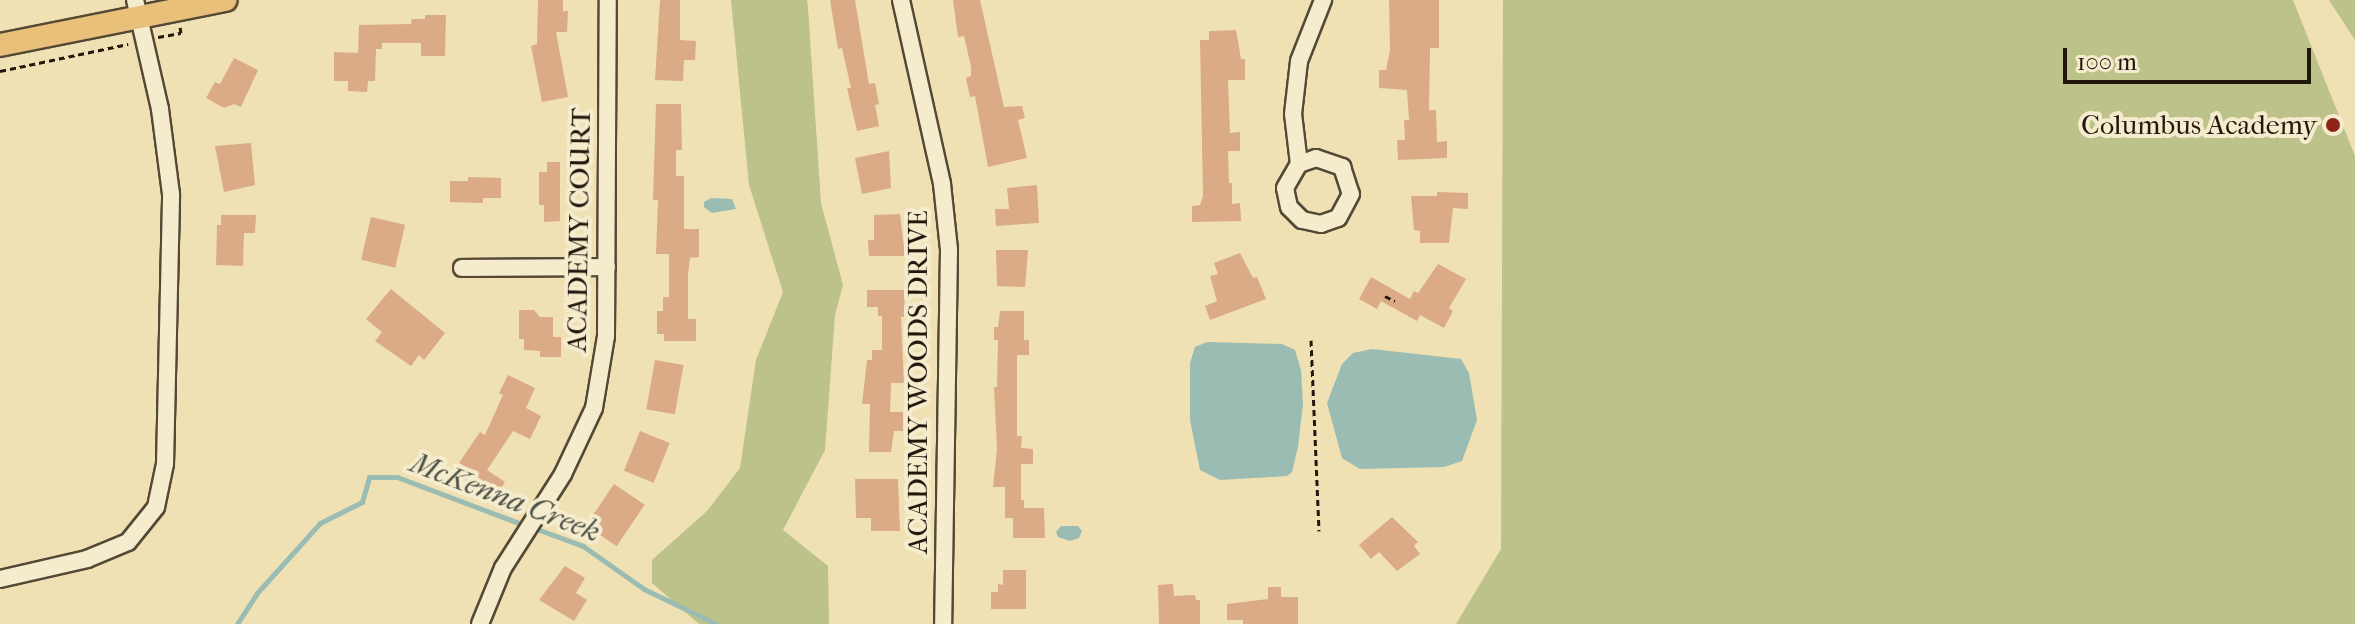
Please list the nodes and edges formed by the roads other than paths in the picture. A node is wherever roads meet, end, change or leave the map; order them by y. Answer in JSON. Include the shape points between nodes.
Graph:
{"nodes":[{"id":1,"x":226,"y":0,"type":"edge"},
{"id":2,"x":608,"y":0,"type":"edge"},
{"id":3,"x":901,"y":0,"type":"edge"},
{"id":4,"x":1323,"y":0,"type":"edge"},
{"id":5,"x":137,"y":9,"type":"edge"},
{"id":6,"x":0,"y":45,"type":"edge"},
{"id":7,"x":1299,"y":164,"type":"junction"},
{"id":8,"x":607,"y":267,"type":"junction"},
{"id":9,"x":462,"y":268,"type":"dead end"},
{"id":10,"x":0,"y":579,"type":"edge"},
{"id":11,"x":480,"y":624,"type":"edge"},
{"id":12,"x":943,"y":624,"type":"edge"}],
"edges":[{"from":1,"to":5,"type":"main road"},
{"from":2,"to":8,"type":"street","name":"ACADEMY COURT"},
{"from":3,"to":12,"type":"street","name":"ACADEMY WOODS DRIVE","via":[[942,184],[949,250]]},
{"from":4,"to":7,"type":"street","via":[[1299,61],[1293,114]]},
{"from":5,"to":6,"type":"main road"},
{"from":5,"to":10,"type":"street","via":[[160,109],[171,194],[165,464],[156,507],[128,542],[87,559]]},
{"from":7,"to":7,"type":"street","via":[[1316,158],[1342,167],[1351,194],[1338,218],[1311,223],[1289,207],[1285,188]]},
{"from":8,"to":9,"type":"street"},
{"from":8,"to":11,"type":"street","name":"ACADEMY COURT","via":[[606,336],[594,408],[563,474],[503,568]]}]}
